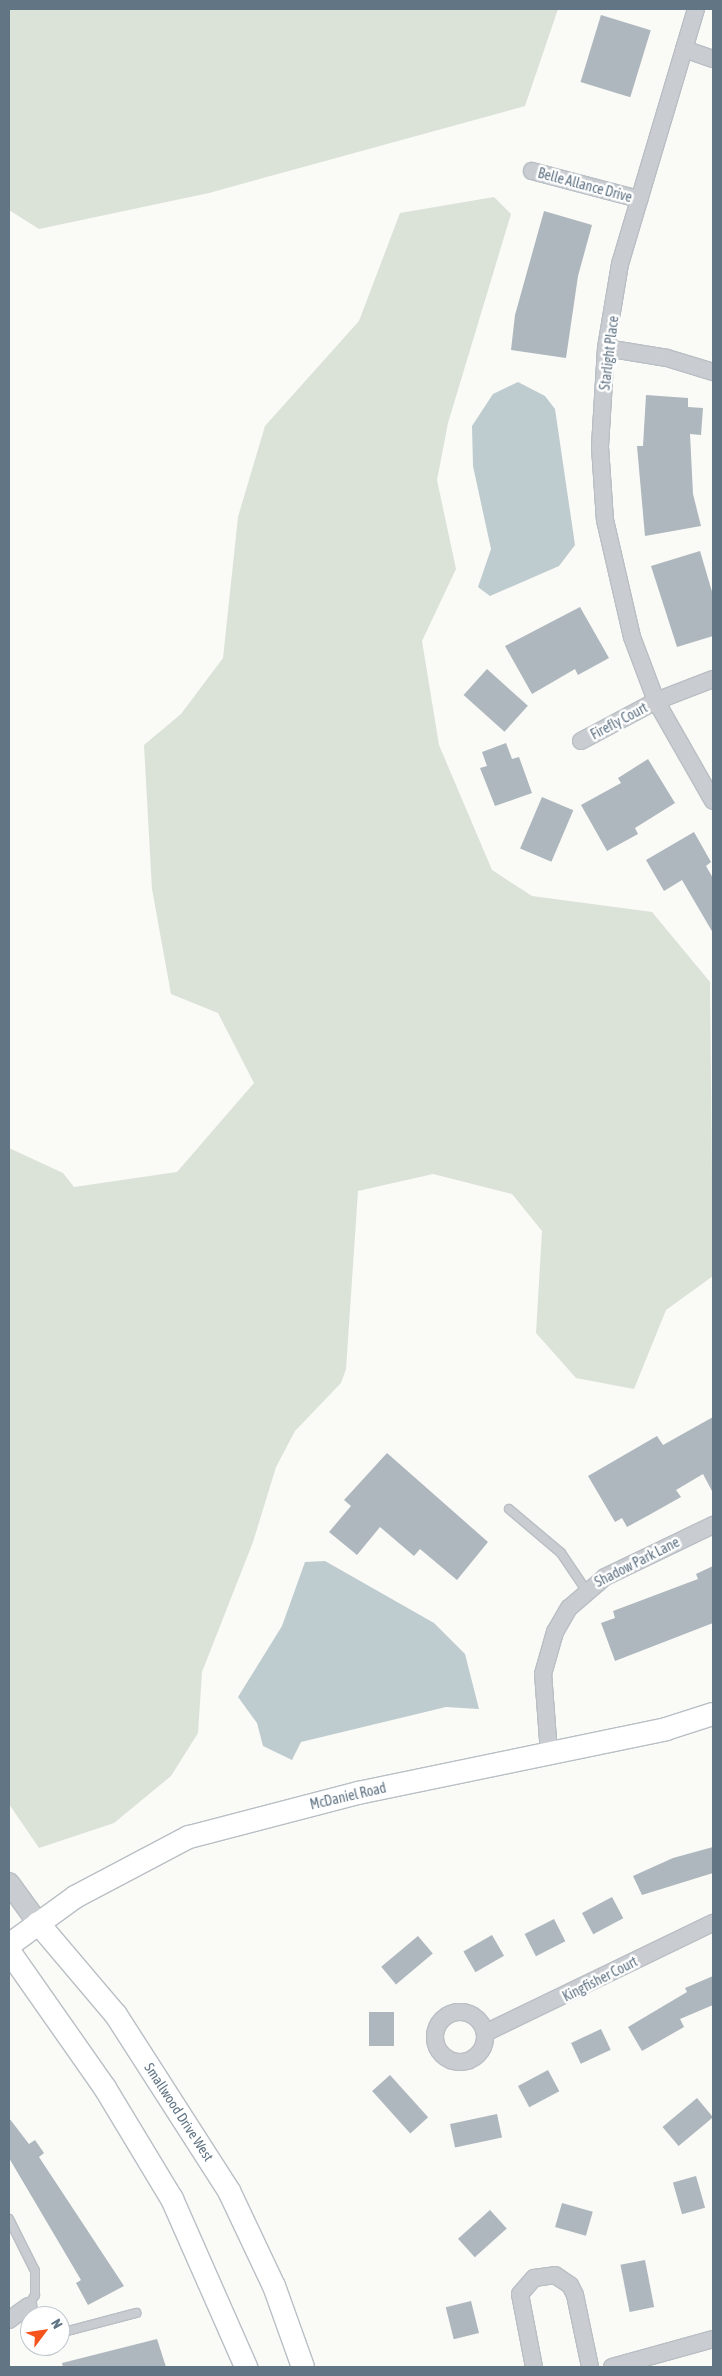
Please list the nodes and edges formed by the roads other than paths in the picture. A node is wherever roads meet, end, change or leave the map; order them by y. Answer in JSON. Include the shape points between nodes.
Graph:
{"nodes":[{"id":1,"x":696,"y":9,"type":"edge"},
{"id":2,"x":684,"y":49,"type":"junction"},
{"id":3,"x":713,"y":59,"type":"edge"},
{"id":4,"x":532,"y":171,"type":"dead end"},
{"id":5,"x":639,"y":199,"type":"junction"},
{"id":6,"x":606,"y":348,"type":"junction"},
{"id":7,"x":713,"y":372,"type":"edge"},
{"id":8,"x":713,"y":679,"type":"edge"},
{"id":9,"x":656,"y":701,"type":"junction"},
{"id":10,"x":581,"y":741,"type":"dead end"},
{"id":11,"x":713,"y":801,"type":"edge"},
{"id":12,"x":509,"y":1509,"type":"dead end"},
{"id":13,"x":713,"y":1525,"type":"edge"},
{"id":14,"x":586,"y":1590,"type":"junction"},
{"id":15,"x":713,"y":1714,"type":"edge"},
{"id":16,"x":550,"y":1754,"type":"junction"},
{"id":17,"x":9,"y":1883,"type":"edge"},
{"id":18,"x":38,"y":1923,"type":"junction"},
{"id":19,"x":713,"y":1923,"type":"edge"},
{"id":20,"x":9,"y":1945,"type":"edge"},
{"id":21,"x":9,"y":1951,"type":"edge"},
{"id":22,"x":485,"y":2033,"type":"dead end"},
{"id":23,"x":9,"y":2220,"type":"edge"},
{"id":24,"x":32,"y":2306,"type":"edge"},
{"id":25,"x":136,"y":2313,"type":"dead end"},
{"id":26,"x":70,"y":2330,"type":"edge"},
{"id":27,"x":713,"y":2339,"type":"edge"},
{"id":28,"x":246,"y":2367,"type":"edge"},
{"id":29,"x":303,"y":2367,"type":"edge"},
{"id":30,"x":534,"y":2367,"type":"edge"},
{"id":31,"x":590,"y":2367,"type":"edge"},
{"id":32,"x":612,"y":2367,"type":"edge"}],
"edges":[{"from":1,"to":2,"type":"street","name":"Starlight Place"},
{"from":2,"to":3,"type":"street"},
{"from":2,"to":5,"type":"street","name":"Starlight Place"},
{"from":4,"to":5,"type":"street","name":"Belle Allance Drive"},
{"from":5,"to":6,"type":"street","name":"Starlight Place","via":[[620,264]]},
{"from":6,"to":7,"type":"street","via":[[667,358]]},
{"from":6,"to":9,"type":"street","name":"Starlight Place","via":[[600,446],[605,520],[632,637]]},
{"from":8,"to":9,"type":"street","name":"Firefly Court"},
{"from":9,"to":10,"type":"street","name":"Firefly Court"},
{"from":9,"to":11,"type":"street","name":"Starlight Place"},
{"from":12,"to":14,"type":"lane","via":[[561,1553]]},
{"from":13,"to":14,"type":"street","name":"Shadow Park Lane"},
{"from":14,"to":16,"type":"street","name":"Shadow Park Lane","via":[[555,1632],[546,1660],[543,1688]]},
{"from":15,"to":16,"type":"main road","name":"McDaniel Road"},
{"from":16,"to":18,"type":"main road","name":"McDaniel Road","via":[[358,1793],[189,1837],[75,1897]]},
{"from":17,"to":18,"type":"street","name":"Smallwood Drive West"},
{"from":18,"to":20,"type":"main road","name":"McDaniel Road"},
{"from":18,"to":29,"type":"main road","name":"Smallwood Drive West","via":[[116,2015],[229,2191],[274,2286]]},
{"from":19,"to":22,"type":"street","name":"Kingfisher Court"},
{"from":21,"to":28,"type":"main road","via":[[105,2088],[172,2199]]},
{"from":23,"to":24,"type":"lane","via":[[34,2271],[35,2295]]},
{"from":25,"to":26,"type":"lane"},
{"from":27,"to":32,"type":"street"},
{"from":30,"to":31,"type":"street","via":[[520,2294],[534,2278],[555,2275],[570,2285],[575,2295]]}]}
